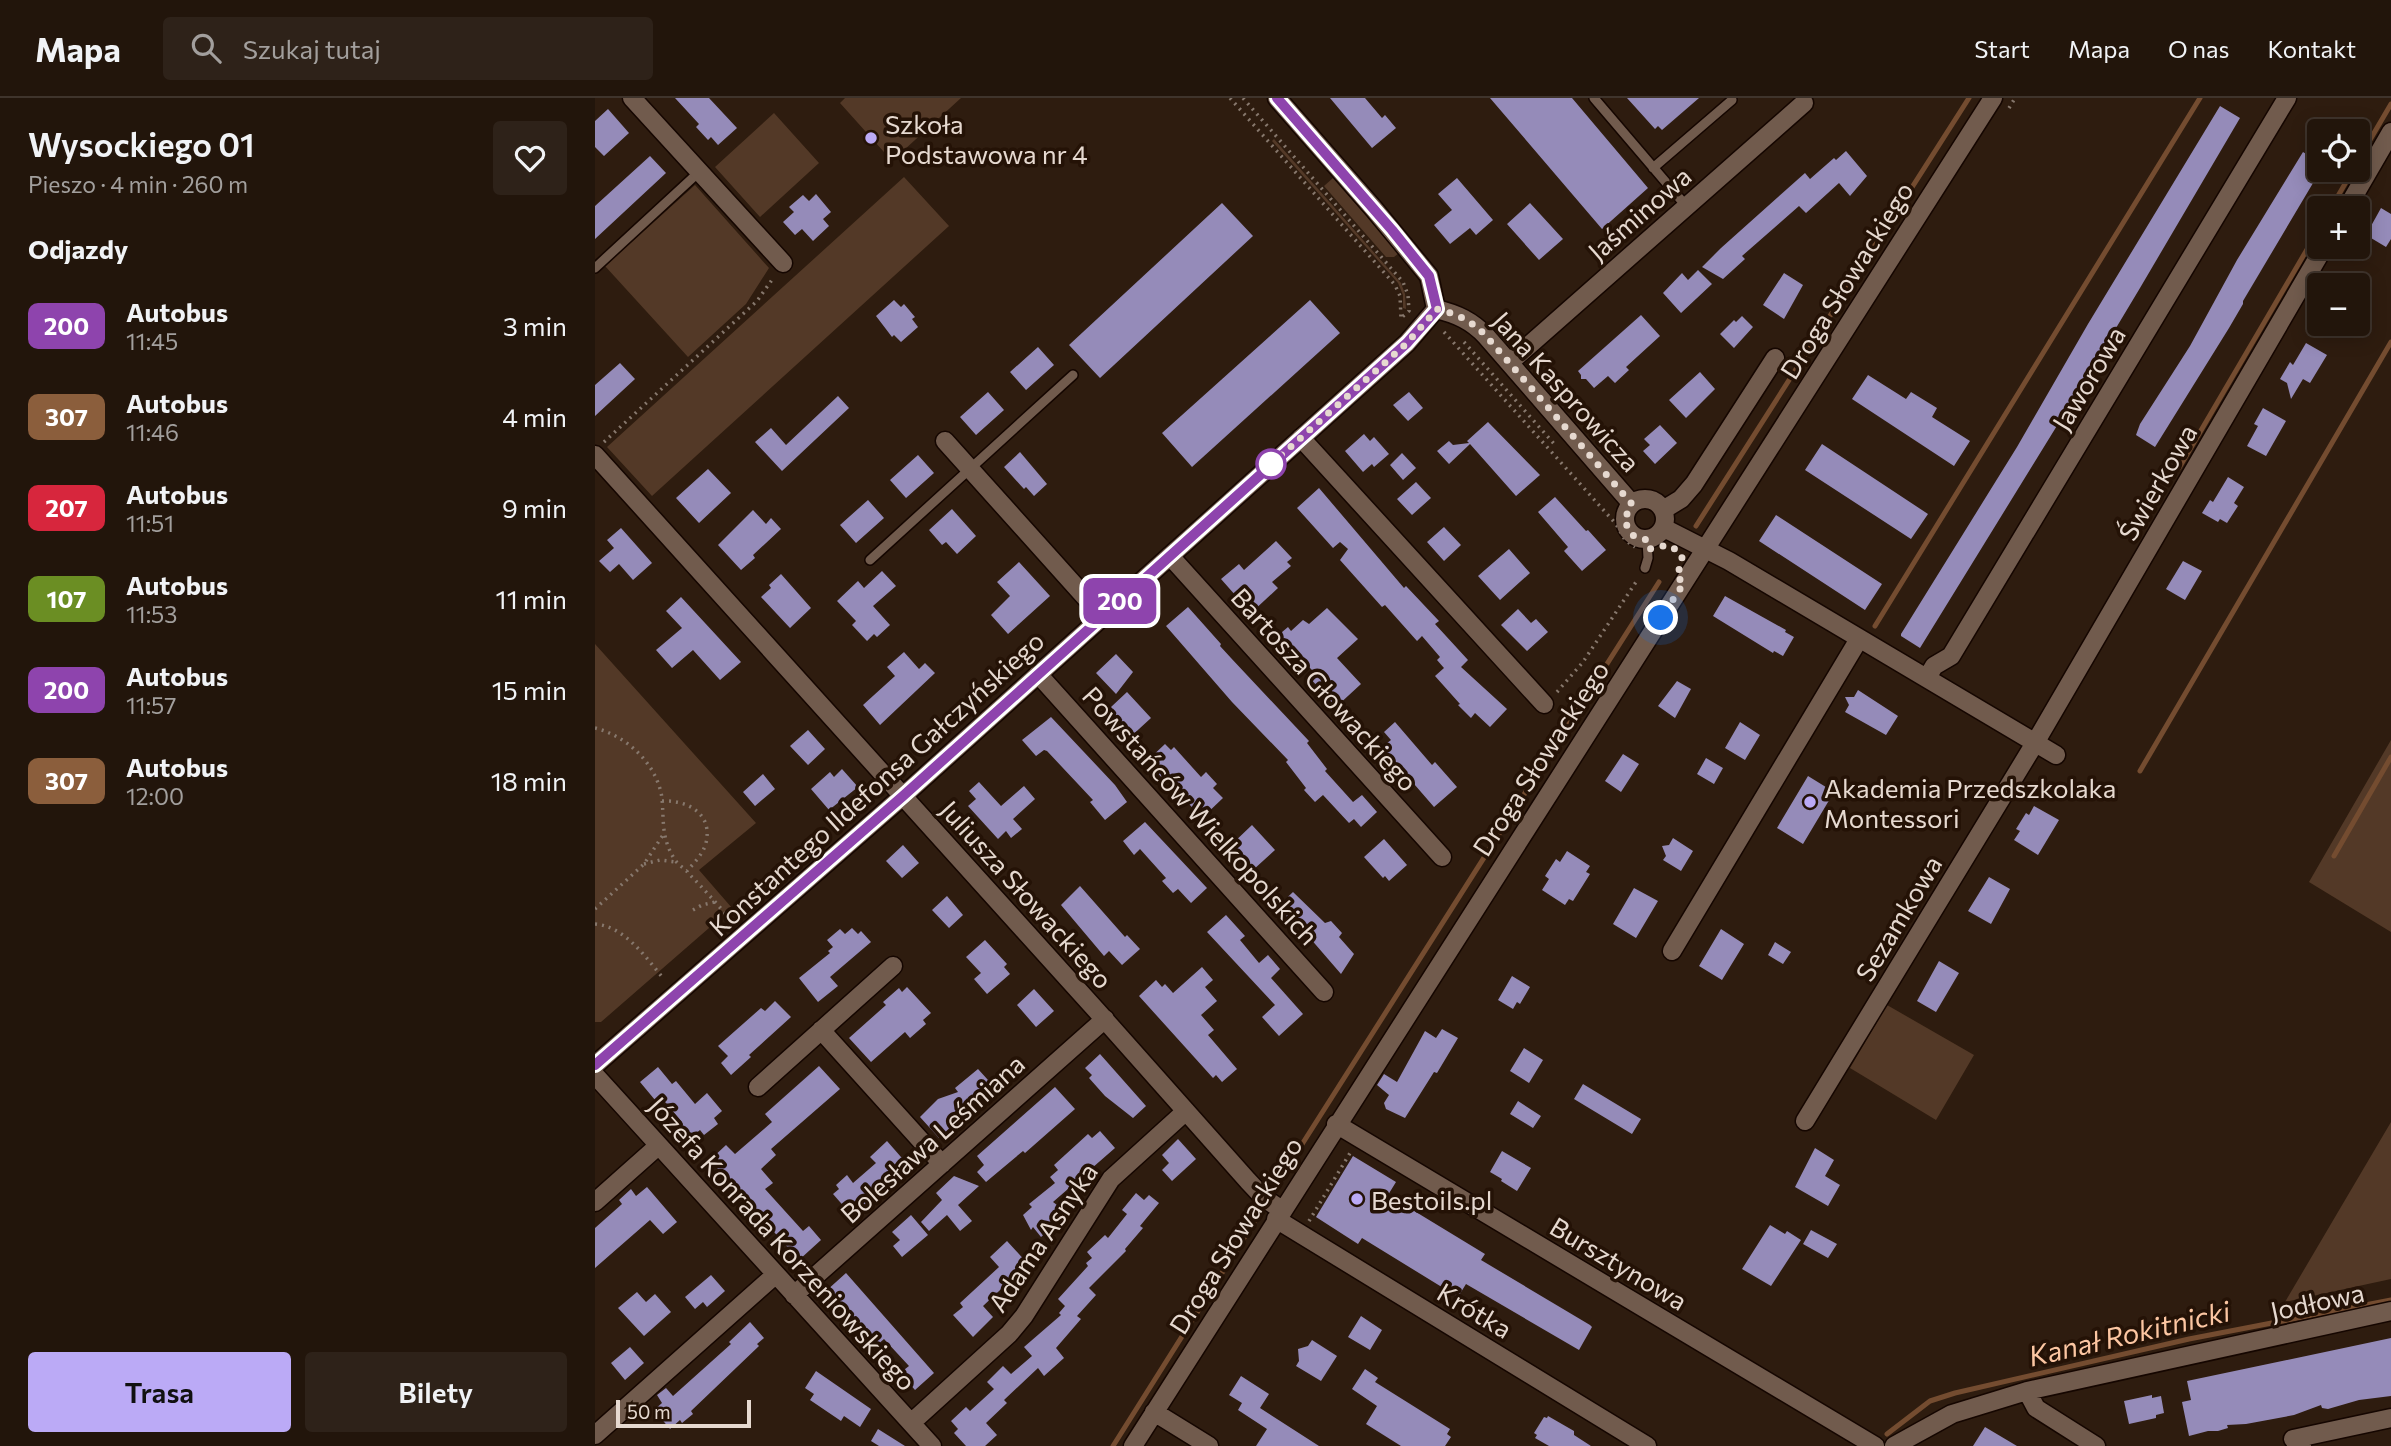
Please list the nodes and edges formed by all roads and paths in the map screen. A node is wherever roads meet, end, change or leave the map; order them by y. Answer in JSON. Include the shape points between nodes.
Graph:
{"nodes":[{"id":1,"x":632,"y":98,"type":"edge"},
{"id":2,"x":1230,"y":98,"type":"edge"},
{"id":3,"x":1243,"y":98,"type":"edge"},
{"id":4,"x":1277,"y":98,"type":"edge"},
{"id":5,"x":1594,"y":98,"type":"edge"},
{"id":6,"x":1993,"y":98,"type":"edge"},
{"id":7,"x":2287,"y":98,"type":"edge"},
{"id":8,"x":1732,"y":100,"type":"dead end"},
{"id":9,"x":1805,"y":101,"type":"edge"},
{"id":10,"x":2391,"y":132,"type":"edge"},
{"id":11,"x":1653,"y":168,"type":"junction"},
{"id":12,"x":699,"y":172,"type":"junction"},
{"id":13,"x":2354,"y":196,"type":"edge"},
{"id":14,"x":1687,"y":207,"type":"junction"},
{"id":15,"x":2317,"y":259,"type":"edge"},
{"id":16,"x":783,"y":263,"type":"joint"},
{"id":17,"x":595,"y":268,"type":"edge"},
{"id":18,"x":1437,"y":309,"type":"junction"},
{"id":19,"x":1437,"y":338,"type":"dead end"},
{"id":20,"x":1775,"y":358,"type":"dead end"},
{"id":21,"x":1510,"y":362,"type":"junction"},
{"id":22,"x":1073,"y":375,"type":"dead end"},
{"id":23,"x":1301,"y":438,"type":"junction"},
{"id":24,"x":945,"y":441,"type":"dead end"},
{"id":25,"x":598,"y":450,"type":"edge"},
{"id":26,"x":970,"y":469,"type":"junction"},
{"id":27,"x":1632,"y":504,"type":"junction"},
{"id":28,"x":1663,"y":519,"type":"junction"},
{"id":29,"x":1648,"y":544,"type":"junction"},
{"id":30,"x":1705,"y":550,"type":"junction"},
{"id":31,"x":1170,"y":556,"type":"junction"},
{"id":32,"x":870,"y":560,"type":"dead end"},
{"id":33,"x":1645,"y":568,"type":"joint"},
{"id":34,"x":1103,"y":617,"type":"junction"},
{"id":35,"x":1859,"y":639,"type":"junction"},
{"id":36,"x":1038,"y":674,"type":"junction"},
{"id":37,"x":1927,"y":678,"type":"junction"},
{"id":38,"x":1544,"y":704,"type":"joint"},
{"id":39,"x":595,"y":728,"type":"edge"},
{"id":40,"x":2035,"y":743,"type":"junction"},
{"id":41,"x":2056,"y":755,"type":"dead end"},
{"id":42,"x":903,"y":796,"type":"junction"},
{"id":43,"x":662,"y":801,"type":"junction"},
{"id":44,"x":663,"y":835,"type":"junction"},
{"id":45,"x":1441,"y":857,"type":"dead end"},
{"id":46,"x":676,"y":862,"type":"junction"},
{"id":47,"x":644,"y":864,"type":"junction"},
{"id":48,"x":687,"y":871,"type":"junction"},
{"id":49,"x":715,"y":902,"type":"junction"},
{"id":50,"x":595,"y":909,"type":"edge"},
{"id":51,"x":693,"y":910,"type":"dead end"},
{"id":52,"x":730,"y":919,"type":"dead end"},
{"id":53,"x":595,"y":924,"type":"edge"},
{"id":54,"x":1672,"y":951,"type":"dead end"},
{"id":55,"x":893,"y":966,"type":"dead end"},
{"id":56,"x":664,"y":979,"type":"dead end"},
{"id":57,"x":1324,"y":992,"type":"dead end"},
{"id":58,"x":1105,"y":1019,"type":"junction"},
{"id":59,"x":821,"y":1030,"type":"junction"},
{"id":60,"x":595,"y":1065,"type":"edge"},
{"id":61,"x":595,"y":1075,"type":"edge"},
{"id":62,"x":758,"y":1087,"type":"dead end"},
{"id":63,"x":1186,"y":1111,"type":"junction"},
{"id":64,"x":1805,"y":1121,"type":"dead end"},
{"id":65,"x":1336,"y":1124,"type":"junction"},
{"id":66,"x":1358,"y":1139,"type":"junction"},
{"id":67,"x":658,"y":1146,"type":"junction"},
{"id":68,"x":942,"y":1164,"type":"junction"},
{"id":69,"x":595,"y":1202,"type":"edge"},
{"id":70,"x":1279,"y":1215,"type":"junction"},
{"id":71,"x":1300,"y":1236,"type":"junction"},
{"id":72,"x":775,"y":1275,"type":"junction"},
{"id":73,"x":794,"y":1295,"type":"junction"},
{"id":74,"x":2391,"y":1311,"type":"edge"},
{"id":75,"x":2027,"y":1391,"type":"junction"},
{"id":76,"x":1154,"y":1412,"type":"junction"},
{"id":77,"x":2391,"y":1418,"type":"edge"},
{"id":78,"x":911,"y":1423,"type":"junction"},
{"id":79,"x":595,"y":1435,"type":"edge"},
{"id":80,"x":932,"y":1446,"type":"edge"},
{"id":81,"x":1133,"y":1446,"type":"edge"},
{"id":82,"x":1209,"y":1446,"type":"edge"},
{"id":83,"x":1647,"y":1446,"type":"edge"},
{"id":84,"x":1875,"y":1446,"type":"edge"},
{"id":85,"x":1894,"y":1446,"type":"edge"},
{"id":86,"x":2096,"y":1446,"type":"edge"},
{"id":87,"x":2302,"y":1446,"type":"edge"}],
"edges":[{"from":1,"to":12,"type":"street"},
{"from":2,"to":3,"type":"path","via":[[1395,285],[1401,296],[1401,318],[1409,311],[1403,282]]},
{"from":4,"to":18,"type":"street","via":[[1429,276]]},
{"from":5,"to":11,"type":"lane"},
{"from":6,"to":30,"type":"street","name":"Droga Słowackiego"},
{"from":7,"to":37,"type":"street","name":"Jaworowa","via":[[1951,656],[1934,666]]},
{"from":8,"to":11,"type":"lane"},
{"from":9,"to":14,"type":"street","name":"Jaśminowa"},
{"from":10,"to":13,"type":"street"},
{"from":11,"to":14,"type":"lane"},
{"from":12,"to":16,"type":"street"},
{"from":12,"to":17,"type":"lane"},
{"from":14,"to":21,"type":"street","name":"Jaśminowa"},
{"from":15,"to":40,"type":"street","name":"Świerkowa"},
{"from":16,"to":25,"type":"path","via":[[757,301]]},
{"from":18,"to":21,"type":"street","name":"Jana Kasprowicza","via":[[1475,324]]},
{"from":18,"to":23,"type":"street","name":"Konstantego Ildefonsa Gałczyńskiego","via":[[1407,343]]},
{"from":19,"to":29,"type":"path","via":[[1444,332],[1616,524],[1625,540],[1636,548]]},
{"from":20,"to":28,"type":"street","via":[[1694,484]]},
{"from":21,"to":27,"type":"street","name":"Jana Kasprowicza"},
{"from":22,"to":26,"type":"lane"},
{"from":23,"to":31,"type":"street","name":"Konstantego Ildefonsa Gałczyńskiego"},
{"from":23,"to":38,"type":"street"},
{"from":24,"to":26,"type":"street"},
{"from":25,"to":42,"type":"street","name":"Juliusza Słowackiego"},
{"from":26,"to":32,"type":"lane"},
{"from":26,"to":34,"type":"street"},
{"from":27,"to":28,"type":"street","via":[[1648,499],[1659,505]]},
{"from":27,"to":29,"type":"street","via":[[1625,513],[1625,525]]},
{"from":28,"to":29,"type":"street"},
{"from":28,"to":30,"type":"street"},
{"from":29,"to":33,"type":"lane"},
{"from":30,"to":35,"type":"street"},
{"from":30,"to":65,"type":"street","name":"Droga Słowackiego"},
{"from":31,"to":34,"type":"street","name":"Konstantego Ildefonsa Gałczyńskiego"},
{"from":31,"to":45,"type":"street","name":"Bartosza Głowackiego"},
{"from":33,"to":38,"type":"path","via":[[1583,662]]},
{"from":34,"to":36,"type":"street","name":"Konstantego Ildefonsa Gałczyńskiego"},
{"from":35,"to":37,"type":"street"},
{"from":35,"to":54,"type":"street"},
{"from":36,"to":42,"type":"street","name":"Konstantego Ildefonsa Gałczyńskiego"},
{"from":36,"to":57,"type":"street","name":"Powstańców Wielkopolskich"},
{"from":37,"to":40,"type":"street"},
{"from":39,"to":43,"type":"path","via":[[614,735],[645,760],[656,776]]},
{"from":40,"to":41,"type":"street"},
{"from":40,"to":64,"type":"street","name":"Sezamkowa"},
{"from":42,"to":58,"type":"street","name":"Juliusza Słowackiego"},
{"from":42,"to":60,"type":"street","name":"Konstantego Ildefonsa Gałczyńskiego"},
{"from":43,"to":44,"type":"path"},
{"from":43,"to":48,"type":"path","via":[[685,803],[703,818],[706,844]]},
{"from":44,"to":46,"type":"path"},
{"from":44,"to":47,"type":"path"},
{"from":46,"to":47,"type":"path"},
{"from":46,"to":48,"type":"path"},
{"from":47,"to":50,"type":"path"},
{"from":48,"to":49,"type":"path"},
{"from":49,"to":51,"type":"path"},
{"from":49,"to":52,"type":"path"},
{"from":53,"to":56,"type":"path","via":[[625,936]]},
{"from":55,"to":59,"type":"street"},
{"from":58,"to":63,"type":"street","name":"Juliusza Słowackiego"},
{"from":58,"to":68,"type":"street","name":"Bolesława Leśmiana"},
{"from":59,"to":62,"type":"street"},
{"from":59,"to":68,"type":"street"},
{"from":61,"to":67,"type":"street","name":"Józefa Konrada Korzeniowskiego"},
{"from":63,"to":70,"type":"street","name":"Juliusza Słowackiego"},
{"from":63,"to":78,"type":"street","name":"Adama Asnyka","via":[[1111,1179],[1009,1334]]},
{"from":65,"to":66,"type":"street","name":"Bursztynowa"},
{"from":65,"to":70,"type":"street","name":"Droga Słowackiego"},
{"from":66,"to":71,"type":"path"},
{"from":66,"to":84,"type":"street","name":"Bursztynowa"},
{"from":67,"to":69,"type":"street"},
{"from":67,"to":72,"type":"street","name":"Józefa Konrada Korzeniowskiego"},
{"from":68,"to":73,"type":"street","name":"Bolesława Leśmiana"},
{"from":70,"to":71,"type":"street","name":"Krótka"},
{"from":70,"to":76,"type":"street","name":"Droga Słowackiego"},
{"from":71,"to":83,"type":"street","name":"Krótka"},
{"from":72,"to":73,"type":"street","name":"Józefa Konrada Korzeniowskiego"},
{"from":72,"to":79,"type":"street"},
{"from":73,"to":78,"type":"street","name":"Józefa Konrada Korzeniowskiego"},
{"from":74,"to":75,"type":"street","name":"Jodłowa"},
{"from":75,"to":85,"type":"street","name":"Jodłowa","via":[[1952,1414]]},
{"from":75,"to":86,"type":"street","via":[[2036,1408]]},
{"from":76,"to":81,"type":"street","name":"Droga Słowackiego"},
{"from":76,"to":82,"type":"street"},
{"from":77,"to":87,"type":"street","via":[[2293,1439]]},
{"from":78,"to":80,"type":"street","name":"Józefa Konrada Korzeniowskiego"}]}
